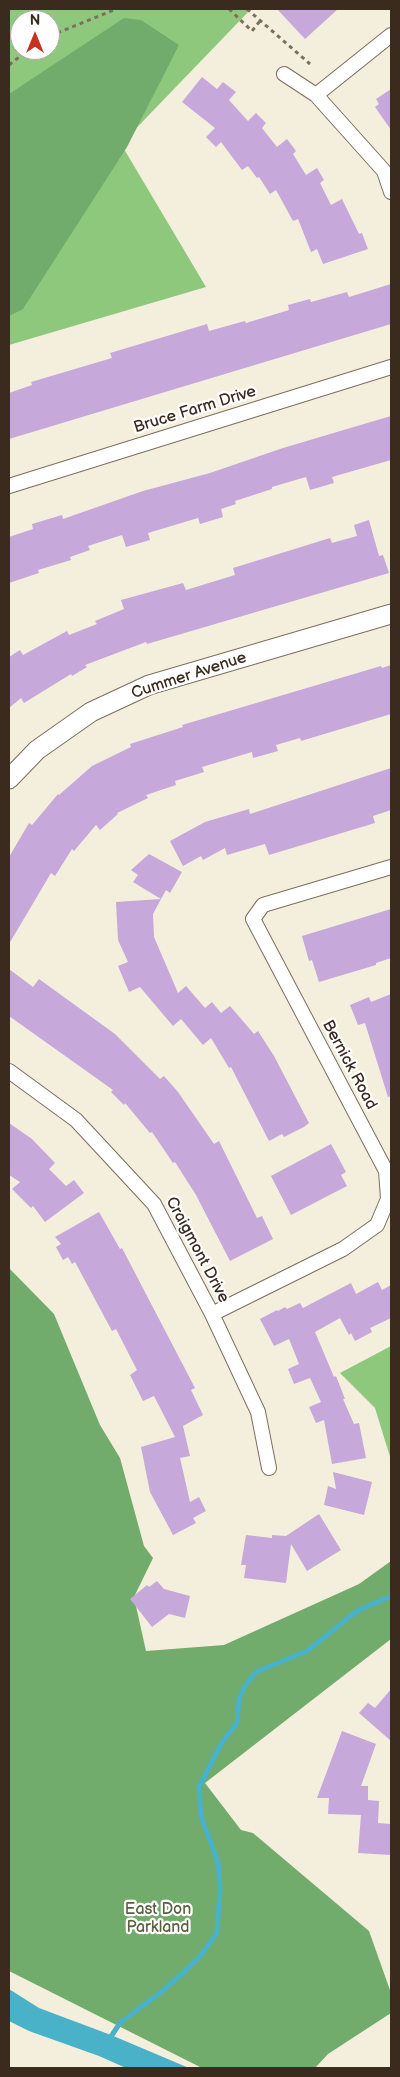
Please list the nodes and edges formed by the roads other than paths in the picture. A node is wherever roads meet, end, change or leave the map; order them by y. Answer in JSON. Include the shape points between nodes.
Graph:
{"nodes":[{"id":1,"x":391,"y":35,"type":"edge"},
{"id":2,"x":284,"y":74,"type":"dead end"},
{"id":3,"x":316,"y":95,"type":"junction"},
{"id":4,"x":391,"y":192,"type":"edge"},
{"id":5,"x":391,"y":367,"type":"edge"},
{"id":6,"x":9,"y":486,"type":"edge"},
{"id":7,"x":391,"y":614,"type":"edge"},
{"id":8,"x":9,"y":779,"type":"edge"},
{"id":9,"x":391,"y":867,"type":"edge"},
{"id":10,"x":9,"y":1071,"type":"edge"},
{"id":11,"x":212,"y":1314,"type":"junction"},
{"id":12,"x":269,"y":1468,"type":"dead end"}],
"edges":[{"from":1,"to":3,"type":"street"},
{"from":2,"to":3,"type":"street"},
{"from":3,"to":4,"type":"street","via":[[384,171]]},
{"from":5,"to":6,"type":"street","name":"Bruce Farm Drive"},
{"from":7,"to":8,"type":"street","name":"Cummer Avenue","via":[[149,685],[91,712],[36,750]]},
{"from":9,"to":11,"type":"street","name":"Bernick Road","via":[[263,905],[253,919],[386,1171],[388,1199],[377,1225],[343,1249]]},
{"from":10,"to":11,"type":"street","name":"Craigmont Drive","via":[[76,1120],[154,1204]]},
{"from":11,"to":12,"type":"street","name":"Craigmont Drive","via":[[258,1412]]}]}
